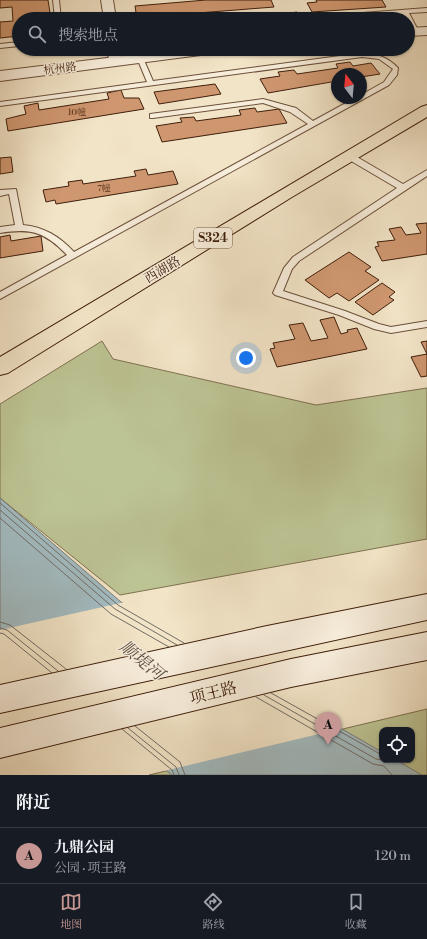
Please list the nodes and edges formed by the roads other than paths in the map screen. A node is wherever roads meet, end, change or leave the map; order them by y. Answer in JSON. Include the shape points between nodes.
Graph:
{"nodes":[{"id":1,"x":56,"y":0,"type":"edge"},
{"id":2,"x":107,"y":0,"type":"edge"},
{"id":3,"x":427,"y":10,"type":"edge"},
{"id":4,"x":57,"y":12,"type":"edge"},
{"id":5,"x":109,"y":12,"type":"edge"},
{"id":6,"x":405,"y":12,"type":"edge"},
{"id":7,"x":12,"y":45,"type":"edge"},
{"id":8,"x":0,"y":46,"type":"edge"},
{"id":9,"x":109,"y":56,"type":"edge"},
{"id":10,"x":123,"y":56,"type":"edge"},
{"id":11,"x":157,"y":56,"type":"edge"},
{"id":12,"x":355,"y":56,"type":"edge"},
{"id":13,"x":379,"y":56,"type":"edge"},
{"id":14,"x":140,"y":58,"type":"junction"},
{"id":15,"x":0,"y":76,"type":"edge"},
{"id":16,"x":151,"y":84,"type":"junction"},
{"id":17,"x":367,"y":95,"type":"edge"},
{"id":18,"x":0,"y":104,"type":"edge"},
{"id":19,"x":350,"y":104,"type":"edge"},
{"id":20,"x":427,"y":110,"type":"edge"},
{"id":21,"x":153,"y":116,"type":"dead end"},
{"id":22,"x":313,"y":124,"type":"junction"},
{"id":23,"x":349,"y":156,"type":"junction"},
{"id":24,"x":427,"y":172,"type":"edge"},
{"id":25,"x":403,"y":188,"type":"junction"},
{"id":26,"x":0,"y":193,"type":"edge"},
{"id":27,"x":19,"y":227,"type":"dead end"},
{"id":28,"x":0,"y":230,"type":"edge"},
{"id":29,"x":73,"y":256,"type":"junction"},
{"id":30,"x":0,"y":296,"type":"edge"},
{"id":31,"x":427,"y":324,"type":"edge"},
{"id":32,"x":0,"y":367,"type":"edge"},
{"id":33,"x":427,"y":607,"type":"edge"},
{"id":34,"x":427,"y":646,"type":"edge"},
{"id":35,"x":0,"y":699,"type":"edge"},
{"id":36,"x":0,"y":743,"type":"edge"}],
"edges":[{"from":1,"to":4,"type":"lane"},
{"from":2,"to":5,"type":"street"},
{"from":3,"to":6,"type":"lane"},
{"from":7,"to":8,"type":"lane"},
{"from":9,"to":15,"type":"main road","name":"杭州路"},
{"from":10,"to":14,"type":"main road","name":"杭州路"},
{"from":11,"to":14,"type":"main road","name":"杭州路"},
{"from":12,"to":16,"type":"lane"},
{"from":13,"to":17,"type":"lane","via":[[389,61],[396,69],[394,77]]},
{"from":14,"to":16,"type":"lane"},
{"from":16,"to":18,"type":"lane"},
{"from":19,"to":22,"type":"lane"},
{"from":20,"to":23,"type":"main road","name":"西湖路","number":"S324"},
{"from":21,"to":22,"type":"lane","via":[[263,101],[293,110]]},
{"from":22,"to":29,"type":"lane"},
{"from":23,"to":25,"type":"lane"},
{"from":23,"to":32,"type":"main road","name":"西湖路","number":"S324"},
{"from":24,"to":25,"type":"lane"},
{"from":25,"to":31,"type":"lane","via":[[296,259],[288,268],[278,293],[391,330]]},
{"from":26,"to":27,"type":"lane","via":[[13,191]]},
{"from":28,"to":29,"type":"lane","via":[[26,227],[43,230],[58,240]]},
{"from":29,"to":30,"type":"lane"},
{"from":33,"to":35,"type":"main road"},
{"from":34,"to":36,"type":"main road","name":"项王路","via":[[291,673]]}]}
